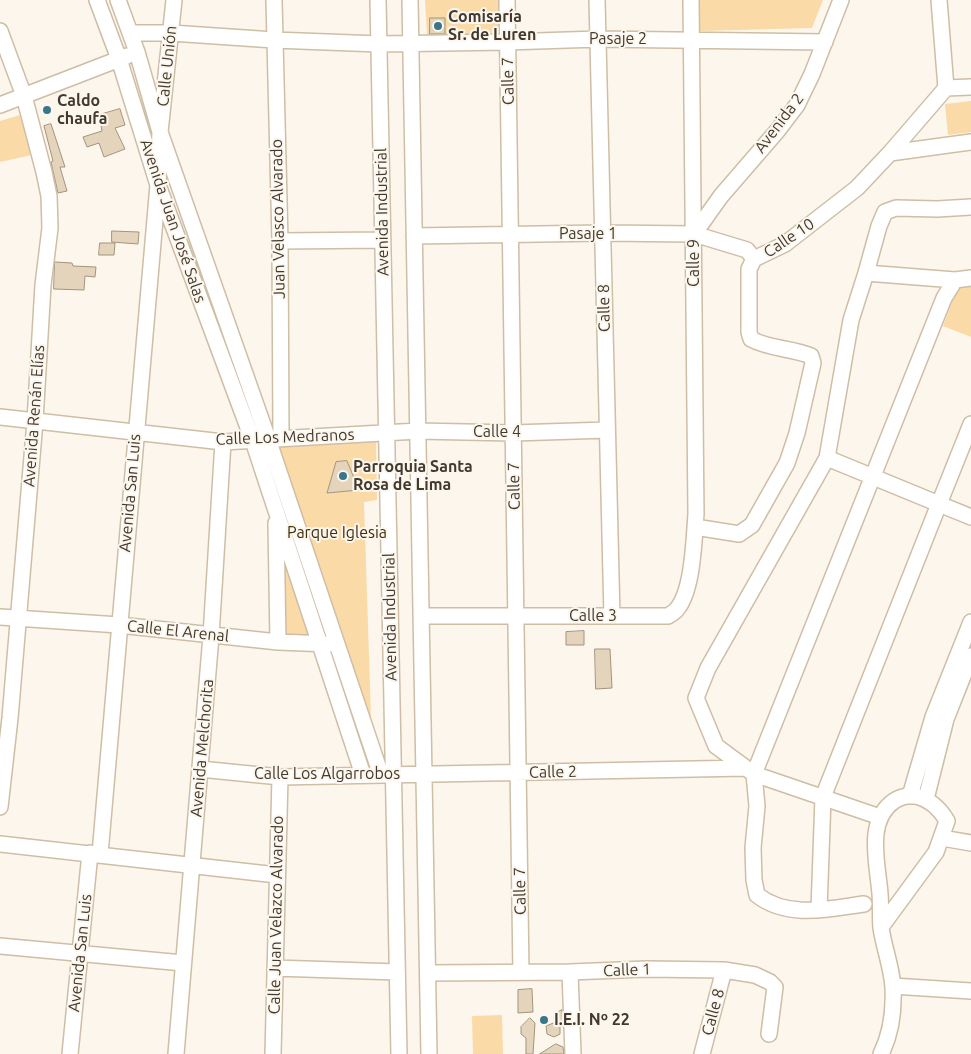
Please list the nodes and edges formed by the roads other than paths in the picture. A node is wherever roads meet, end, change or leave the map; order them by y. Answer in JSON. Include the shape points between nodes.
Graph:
{"nodes":[{"id":1,"x":97,"y":0,"type":"edge"},
{"id":2,"x":118,"y":0,"type":"edge"},
{"id":3,"x":174,"y":0,"type":"edge"},
{"id":4,"x":274,"y":0,"type":"edge"},
{"id":5,"x":378,"y":0,"type":"edge"},
{"id":6,"x":410,"y":0,"type":"edge"},
{"id":7,"x":506,"y":0,"type":"edge"},
{"id":8,"x":597,"y":0,"type":"edge"},
{"id":9,"x":691,"y":0,"type":"edge"},
{"id":10,"x":841,"y":0,"type":"edge"},
{"id":11,"x":939,"y":0,"type":"edge"},
{"id":12,"x":0,"y":31,"type":"edge"},
{"id":13,"x":171,"y":33,"type":"junction"},
{"id":14,"x":130,"y":34,"type":"junction"},
{"id":15,"x":598,"y":39,"type":"junction"},
{"id":16,"x":274,"y":40,"type":"junction"},
{"id":17,"x":692,"y":40,"type":"junction"},
{"id":18,"x":411,"y":42,"type":"junction"},
{"id":19,"x":507,"y":42,"type":"junction"},
{"id":20,"x":825,"y":42,"type":"junction"},
{"id":21,"x":379,"y":44,"type":"junction"},
{"id":22,"x":137,"y":52,"type":"junction"},
{"id":23,"x":119,"y":59,"type":"junction"},
{"id":24,"x":971,"y":87,"type":"edge"},
{"id":25,"x":946,"y":88,"type":"junction"},
{"id":26,"x":24,"y":96,"type":"junction"},
{"id":27,"x":0,"y":105,"type":"edge"},
{"id":28,"x":160,"y":132,"type":"junction"},
{"id":29,"x":971,"y":142,"type":"edge"},
{"id":30,"x":890,"y":153,"type":"junction"},
{"id":31,"x":158,"y":185,"type":"junction"},
{"id":32,"x":971,"y":207,"type":"edge"},
{"id":33,"x":603,"y":233,"type":"junction"},
{"id":34,"x":694,"y":234,"type":"junction"},
{"id":35,"x":510,"y":235,"type":"junction"},
{"id":36,"x":414,"y":236,"type":"junction"},
{"id":37,"x":383,"y":240,"type":"junction"},
{"id":38,"x":280,"y":241,"type":"junction"},
{"id":39,"x":754,"y":259,"type":"junction"},
{"id":40,"x":866,"y":273,"type":"junction"},
{"id":41,"x":971,"y":278,"type":"edge"},
{"id":42,"x":955,"y":280,"type":"junction"},
{"id":43,"x":222,"y":310,"type":"junction"},
{"id":44,"x":206,"y":317,"type":"junction"},
{"id":45,"x":0,"y":417,"type":"edge"},
{"id":46,"x":35,"y":421,"type":"junction"},
{"id":47,"x":971,"y":424,"type":"edge"},
{"id":48,"x":607,"y":430,"type":"junction"},
{"id":49,"x":418,"y":431,"type":"junction"},
{"id":50,"x":136,"y":432,"type":"junction"},
{"id":51,"x":386,"y":433,"type":"junction"},
{"id":52,"x":513,"y":433,"type":"junction"},
{"id":53,"x":267,"y":439,"type":"junction"},
{"id":54,"x":223,"y":442,"type":"junction"},
{"id":55,"x":828,"y":458,"type":"junction"},
{"id":56,"x":873,"y":476,"type":"junction"},
{"id":57,"x":940,"y":504,"type":"junction"},
{"id":58,"x":275,"y":508,"type":"junction"},
{"id":59,"x":971,"y":517,"type":"edge"},
{"id":60,"x":695,"y":527,"type":"junction"},
{"id":61,"x":0,"y":616,"type":"edge"},
{"id":62,"x":421,"y":616,"type":"junction"},
{"id":63,"x":516,"y":616,"type":"junction"},
{"id":64,"x":612,"y":616,"type":"junction"},
{"id":65,"x":18,"y":618,"type":"junction"},
{"id":66,"x":971,"y":622,"type":"edge"},
{"id":67,"x":119,"y":625,"type":"junction"},
{"id":68,"x":211,"y":636,"type":"junction"},
{"id":69,"x":278,"y":642,"type":"junction"},
{"id":70,"x":320,"y":643,"type":"junction"},
{"id":71,"x":338,"y":644,"type":"junction"},
{"id":72,"x":971,"y":656,"type":"edge"},
{"id":73,"x":200,"y":769,"type":"junction"},
{"id":74,"x":750,"y":771,"type":"junction"},
{"id":75,"x":518,"y":773,"type":"junction"},
{"id":76,"x":424,"y":774,"type":"junction"},
{"id":77,"x":362,"y":775,"type":"junction"},
{"id":78,"x":387,"y":775,"type":"junction"},
{"id":79,"x":280,"y":777,"type":"junction"},
{"id":80,"x":910,"y":796,"type":"junction"},
{"id":81,"x":823,"y":797,"type":"junction"},
{"id":82,"x":926,"y":799,"type":"junction"},
{"id":83,"x":0,"y":807,"type":"edge"},
{"id":84,"x":880,"y":817,"type":"junction"},
{"id":85,"x":942,"y":838,"type":"junction"},
{"id":86,"x":971,"y":843,"type":"edge"},
{"id":87,"x":0,"y":844,"type":"edge"},
{"id":88,"x":95,"y":854,"type":"junction"},
{"id":89,"x":192,"y":865,"type":"junction"},
{"id":90,"x":277,"y":875,"type":"junction"},
{"id":91,"x":880,"y":893,"type":"junction"},
{"id":92,"x":901,"y":901,"type":"junction"},
{"id":93,"x":864,"y":904,"type":"dead end"},
{"id":94,"x":819,"y":910,"type":"junction"},
{"id":95,"x":881,"y":927,"type":"junction"},
{"id":96,"x":0,"y":946,"type":"edge"},
{"id":97,"x":79,"y":954,"type":"junction"},
{"id":98,"x":183,"y":963,"type":"junction"},
{"id":99,"x":275,"y":968,"type":"junction"},
{"id":100,"x":724,"y":970,"type":"junction"},
{"id":101,"x":397,"y":972,"type":"junction"},
{"id":102,"x":522,"y":972,"type":"junction"},
{"id":103,"x":570,"y":972,"type":"junction"},
{"id":104,"x":428,"y":973,"type":"junction"},
{"id":105,"x":893,"y":986,"type":"junction"},
{"id":106,"x":971,"y":991,"type":"edge"},
{"id":107,"x":769,"y":1034,"type":"dead end"},
{"id":108,"x":70,"y":1054,"type":"edge"},
{"id":109,"x":176,"y":1054,"type":"edge"},
{"id":110,"x":273,"y":1054,"type":"edge"},
{"id":111,"x":399,"y":1054,"type":"edge"},
{"id":112,"x":429,"y":1054,"type":"edge"},
{"id":113,"x":572,"y":1054,"type":"edge"},
{"id":114,"x":702,"y":1054,"type":"edge"},
{"id":115,"x":881,"y":1054,"type":"edge"}],
"edges":[{"from":1,"to":23,"type":"street","name":"Avenida Juan José Salas"},
{"from":2,"to":14,"type":"street","name":"Avenida Juan José Salas"},
{"from":3,"to":13,"type":"street","name":"Calle Unión"},
{"from":4,"to":16,"type":"street","name":"Juan Velasco Alvarado"},
{"from":5,"to":21,"type":"street","name":"Avenida Industrial"},
{"from":6,"to":18,"type":"street","name":"Avenida Industrial"},
{"from":7,"to":19,"type":"street","name":"Calle 7"},
{"from":8,"to":15,"type":"street","name":"Calle 8"},
{"from":9,"to":17,"type":"street","name":"Calle 9"},
{"from":10,"to":20,"type":"street","name":"Avenida 2"},
{"from":11,"to":25,"type":"street"},
{"from":12,"to":26,"type":"street","name":"Avenida Renán Elías"},
{"from":13,"to":14,"type":"street","name":"Pasaje 2"},
{"from":13,"to":16,"type":"street","name":"Pasaje 2"},
{"from":13,"to":28,"type":"street","name":"Calle Unión"},
{"from":14,"to":22,"type":"street","name":"Avenida Juan José Salas"},
{"from":15,"to":17,"type":"street","name":"Pasaje 2"},
{"from":15,"to":19,"type":"street","name":"Pasaje 2"},
{"from":15,"to":33,"type":"street","name":"Calle 8"},
{"from":16,"to":21,"type":"street","name":"Pasaje 2"},
{"from":16,"to":38,"type":"street","name":"Juan Velasco Alvarado"},
{"from":17,"to":20,"type":"street","name":"Pasaje 2"},
{"from":17,"to":34,"type":"street","name":"Calle 9"},
{"from":18,"to":19,"type":"street","name":"Pasaje 2"},
{"from":18,"to":21,"type":"street","name":"Pasaje 2"},
{"from":18,"to":36,"type":"street","name":"Avenida Industrial"},
{"from":19,"to":35,"type":"street","name":"Calle 7"},
{"from":20,"to":34,"type":"street","name":"Avenida 2","via":[[797,105],[721,196]]},
{"from":21,"to":37,"type":"street","name":"Avenida Industrial"},
{"from":22,"to":23,"type":"street"},
{"from":22,"to":28,"type":"street","name":"Avenida Juan José Salas"},
{"from":23,"to":26,"type":"street"},
{"from":23,"to":31,"type":"street","name":"Avenida Juan José Salas"},
{"from":24,"to":25,"type":"street"},
{"from":25,"to":30,"type":"street","name":"Calle 10"},
{"from":26,"to":27,"type":"street"},
{"from":26,"to":46,"type":"street","name":"Avenida Renán Elías","via":[[49,196],[50,228],[43,285]]},
{"from":28,"to":31,"type":"street","name":"Avenida San Luis"},
{"from":28,"to":43,"type":"street","name":"Avenida Juan José Salas"},
{"from":29,"to":30,"type":"street"},
{"from":30,"to":39,"type":"street","name":"Calle 10","via":[[857,188],[785,244]]},
{"from":31,"to":44,"type":"street","name":"Avenida Juan José Salas"},
{"from":31,"to":50,"type":"street","name":"Avenida San Luis"},
{"from":32,"to":40,"type":"street","via":[[896,208],[885,212]]},
{"from":33,"to":34,"type":"street","name":"Pasaje 1"},
{"from":33,"to":35,"type":"street","name":"Pasaje 1"},
{"from":33,"to":48,"type":"street","name":"Calle 8"},
{"from":34,"to":39,"type":"street","name":"Pasaje 1","via":[[747,250]]},
{"from":34,"to":60,"type":"street","name":"Calle 9"},
{"from":35,"to":36,"type":"street","name":"Pasaje 1"},
{"from":35,"to":52,"type":"street","name":"Calle 7"},
{"from":36,"to":49,"type":"street","name":"Avenida Industrial"},
{"from":37,"to":38,"type":"street"},
{"from":37,"to":51,"type":"street","name":"Avenida Industrial"},
{"from":38,"to":53,"type":"street","name":"Juan Velasco Alvarado"},
{"from":39,"to":60,"type":"street","name":"Calle 10","via":[[749,269],[751,339],[802,352],[811,356],[813,363],[787,463],[752,525],[739,534]]},
{"from":40,"to":42,"type":"street"},
{"from":40,"to":55,"type":"street","via":[[851,320]]},
{"from":41,"to":42,"type":"street"},
{"from":42,"to":56,"type":"street","via":[[944,298]]},
{"from":43,"to":44,"type":"street"},
{"from":43,"to":53,"type":"street","name":"Avenida Juan José Salas"},
{"from":44,"to":53,"type":"street","name":"Avenida Juan José Salas"},
{"from":45,"to":46,"type":"street","name":"Calle Los Medranos"},
{"from":46,"to":50,"type":"street","name":"Calle Los Medranos"},
{"from":46,"to":65,"type":"street","name":"Avenida Renán Elías"},
{"from":47,"to":57,"type":"street"},
{"from":48,"to":52,"type":"street","name":"Calle 4"},
{"from":48,"to":64,"type":"street","name":"Calle 8"},
{"from":49,"to":51,"type":"street","name":"Calle 4"},
{"from":49,"to":52,"type":"street","name":"Calle 4"},
{"from":49,"to":62,"type":"street","name":"Avenida Industrial"},
{"from":50,"to":54,"type":"street","name":"Calle Los Medranos"},
{"from":50,"to":67,"type":"street","name":"Avenida San Luis"},
{"from":51,"to":53,"type":"street","name":"Calle Los Medranos"},
{"from":51,"to":78,"type":"street","name":"Avenida Industrial"},
{"from":52,"to":63,"type":"street","name":"Calle 7"},
{"from":53,"to":54,"type":"street","name":"Calle Los Medranos"},
{"from":53,"to":58,"type":"street"},
{"from":53,"to":71,"type":"street"},
{"from":54,"to":68,"type":"street","name":"Avenida Melchorita"},
{"from":55,"to":56,"type":"street"},
{"from":55,"to":74,"type":"street","via":[[708,668],[696,698],[716,746]]},
{"from":56,"to":57,"type":"street"},
{"from":56,"to":74,"type":"street"},
{"from":57,"to":59,"type":"street"},
{"from":57,"to":81,"type":"street"},
{"from":58,"to":69,"type":"street"},
{"from":58,"to":70,"type":"street"},
{"from":60,"to":64,"type":"street","name":"Calle 3","via":[[687,587],[676,610],[668,616]]},
{"from":61,"to":65,"type":"street","name":"Calle El Arenal"},
{"from":62,"to":63,"type":"street","name":"Calle 3"},
{"from":62,"to":76,"type":"street","name":"Avenida Industrial"},
{"from":63,"to":64,"type":"street","name":"Calle 3"},
{"from":63,"to":75,"type":"street","name":"Calle 7"},
{"from":65,"to":67,"type":"street","name":"Calle El Arenal"},
{"from":65,"to":83,"type":"street","name":"Avenida Renán Elías"},
{"from":66,"to":80,"type":"street","via":[[933,717]]},
{"from":67,"to":68,"type":"street","name":"Calle El Arenal"},
{"from":67,"to":88,"type":"street","name":"Avenida San Luis"},
{"from":68,"to":69,"type":"street","name":"Calle El Arenal"},
{"from":68,"to":73,"type":"street","name":"Avenida Melchorita"},
{"from":69,"to":70,"type":"street","name":"Calle El Arenal"},
{"from":70,"to":71,"type":"street","name":"Calle El Arenal"},
{"from":70,"to":77,"type":"street"},
{"from":71,"to":78,"type":"street"},
{"from":72,"to":82,"type":"street","via":[[946,719]]},
{"from":73,"to":79,"type":"street","name":"Calle Los Algarrobos"},
{"from":73,"to":89,"type":"street","name":"Avenida Melchorita"},
{"from":74,"to":75,"type":"street","name":"Calle 2"},
{"from":74,"to":81,"type":"street"},
{"from":74,"to":94,"type":"street","via":[[757,806],[753,848],[757,895],[783,909]]},
{"from":75,"to":76,"type":"street","name":"Calle 2"},
{"from":75,"to":102,"type":"street","name":"Calle 7"},
{"from":76,"to":78,"type":"street","name":"Calle Los Algarrobos"},
{"from":76,"to":104,"type":"street","name":"Avenida Industrial"},
{"from":77,"to":78,"type":"street","name":"Calle Los Algarrobos"},
{"from":77,"to":79,"type":"street","name":"Calle Los Algarrobos"},
{"from":78,"to":101,"type":"street","name":"Avenida Industrial"},
{"from":79,"to":90,"type":"street","name":"Calle Juan Velazco Alvarado"},
{"from":80,"to":82,"type":"street"},
{"from":80,"to":84,"type":"street","via":[[887,806]]},
{"from":81,"to":84,"type":"street"},
{"from":81,"to":94,"type":"street"},
{"from":82,"to":85,"type":"street","via":[[941,810],[947,821]]},
{"from":84,"to":91,"type":"street","via":[[876,833]]},
{"from":85,"to":86,"type":"street"},
{"from":85,"to":92,"type":"street","via":[[936,852]]},
{"from":87,"to":88,"type":"street"},
{"from":88,"to":89,"type":"street"},
{"from":88,"to":97,"type":"street","name":"Avenida San Luis"},
{"from":89,"to":90,"type":"street"},
{"from":89,"to":98,"type":"street","name":"Avenida Melchorita"},
{"from":90,"to":99,"type":"street","name":"Calle Juan Velazco Alvarado"},
{"from":91,"to":92,"type":"street"},
{"from":91,"to":95,"type":"street"},
{"from":92,"to":95,"type":"street"},
{"from":93,"to":94,"type":"street"},
{"from":95,"to":105,"type":"street"},
{"from":96,"to":97,"type":"street"},
{"from":97,"to":98,"type":"street"},
{"from":97,"to":108,"type":"street","name":"Avenida San Luis"},
{"from":98,"to":109,"type":"street","name":"Avenida Melchorita"},
{"from":99,"to":101,"type":"street"},
{"from":99,"to":110,"type":"street","name":"Calle Juan Velazco Alvarado"},
{"from":100,"to":103,"type":"street","name":"Calle 1"},
{"from":100,"to":107,"type":"street","name":"Calle 1","via":[[755,975],[774,987]]},
{"from":100,"to":114,"type":"street","name":"Calle 8"},
{"from":101,"to":111,"type":"street","name":"Avenida Industrial"},
{"from":102,"to":103,"type":"street","name":"Calle 1"},
{"from":102,"to":104,"type":"street","name":"Calle 1"},
{"from":103,"to":113,"type":"street"},
{"from":104,"to":112,"type":"street","name":"Avenida Industrial"},
{"from":105,"to":106,"type":"street"},
{"from":105,"to":115,"type":"street","via":[[891,1026]]}]}
